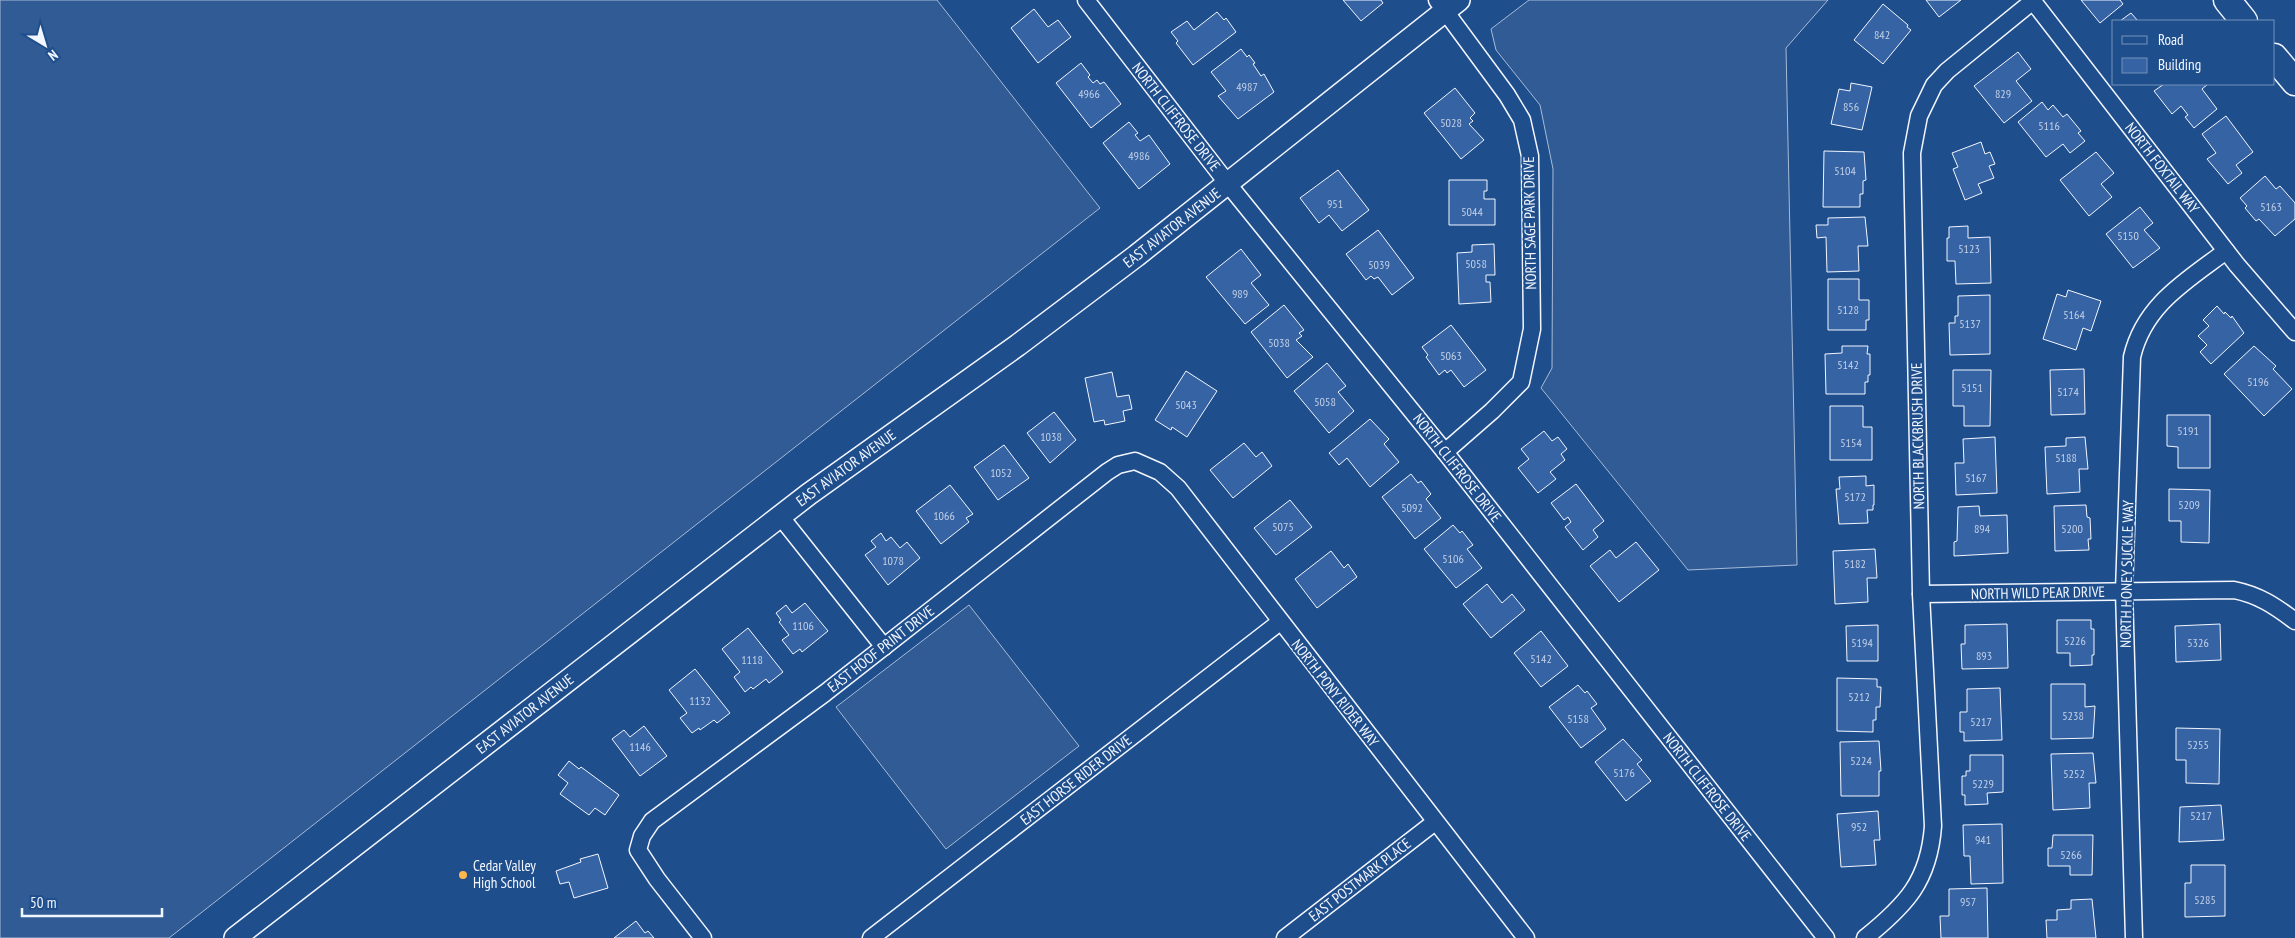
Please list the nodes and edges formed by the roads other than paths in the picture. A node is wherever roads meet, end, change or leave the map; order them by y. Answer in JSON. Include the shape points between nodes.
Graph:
{"nodes":[{"id":1,"x":1086,"y":0,"type":"edge"},
{"id":2,"x":2227,"y":0,"type":"edge"},
{"id":3,"x":2032,"y":1,"type":"edge"},
{"id":4,"x":1447,"y":4,"type":"edge"},
{"id":5,"x":2243,"y":20,"type":"edge"},
{"id":6,"x":1228,"y":184,"type":"junction"},
{"id":7,"x":2226,"y":250,"type":"junction"},
{"id":8,"x":2295,"y":332,"type":"edge"},
{"id":9,"x":1445,"y":452,"type":"junction"},
{"id":10,"x":1136,"y":460,"type":"joint"},
{"id":11,"x":780,"y":516,"type":"junction"},
{"id":12,"x":2124,"y":590,"type":"junction"},
{"id":13,"x":1921,"y":594,"type":"junction"},
{"id":14,"x":1280,"y":622,"type":"junction"},
{"id":15,"x":2295,"y":622,"type":"edge"},
{"id":16,"x":884,"y":647,"type":"junction"},
{"id":17,"x":1435,"y":822,"type":"junction"},
{"id":18,"x":235,"y":938,"type":"edge"},
{"id":19,"x":703,"y":938,"type":"edge"},
{"id":20,"x":871,"y":938,"type":"edge"},
{"id":21,"x":1286,"y":938,"type":"edge"},
{"id":22,"x":1526,"y":938,"type":"edge"},
{"id":23,"x":1826,"y":938,"type":"edge"},
{"id":24,"x":1865,"y":938,"type":"edge"},
{"id":25,"x":2134,"y":938,"type":"edge"}],
"edges":[{"from":1,"to":6,"type":"street","name":"NORTH CLIFFROSE DRIVE"},
{"from":2,"to":5,"type":"main road"},
{"from":3,"to":7,"type":"street","name":"NORTH FOXTAIL WAY"},
{"from":3,"to":13,"type":"street","name":"NORTH BLACKBRUSH DRIVE","via":[[1934,85],[1922,108],[1915,135],[1912,153]]},
{"from":4,"to":6,"type":"street","name":"EAST AVIATOR AVENUE"},
{"from":4,"to":9,"type":"street","name":"NORTH SAGE PARK DRIVE","via":[[1522,120],[1530,156],[1532,329],[1521,382]]},
{"from":6,"to":9,"type":"street","name":"NORTH CLIFFROSE DRIVE"},
{"from":6,"to":11,"type":"street","name":"EAST AVIATOR AVENUE","via":[[1065,311]]},
{"from":7,"to":8,"type":"street","name":"NORTH FOXTAIL WAY"},
{"from":7,"to":12,"type":"street","name":"NORTH HONEY SUCKLE WAY","via":[[2157,306],[2144,323],[2136,343],[2131,371]]},
{"from":9,"to":23,"type":"street","name":"NORTH CLIFFROSE DRIVE"},
{"from":10,"to":14,"type":"street","name":"NORTH PONY RIDER WAY","via":[[1160,472],[1178,488]]},
{"from":10,"to":16,"type":"street","name":"EAST HOOF PRINT DRIVE","via":[[1107,472]]},
{"from":11,"to":16,"type":"street"},
{"from":11,"to":18,"type":"street","name":"EAST AVIATOR AVENUE"},
{"from":12,"to":13,"type":"street","name":"NORTH WILD PEAR DRIVE"},
{"from":12,"to":15,"type":"street","name":"NORTH WILD PEAR DRIVE","via":[[2234,590],[2271,602]]},
{"from":12,"to":25,"type":"street","name":"NORTH HONEY SUCKLE WAY"},
{"from":13,"to":24,"type":"street","name":"NORTH BLACKBRUSH DRIVE","via":[[1932,843],[1923,876],[1916,888],[1898,910]]},
{"from":14,"to":17,"type":"street","name":"NORTH PONY RIDER WAY"},
{"from":14,"to":20,"type":"street","name":"EAST HORSE RIDER DRIVE"},
{"from":16,"to":19,"type":"street","name":"EAST HOOF PRINT DRIVE","via":[[652,821],[642,836],[638,850]]},
{"from":17,"to":21,"type":"street","name":"EAST POSTMARK PLACE"},
{"from":17,"to":22,"type":"street","name":"NORTH PONY RIDER WAY"}]}
